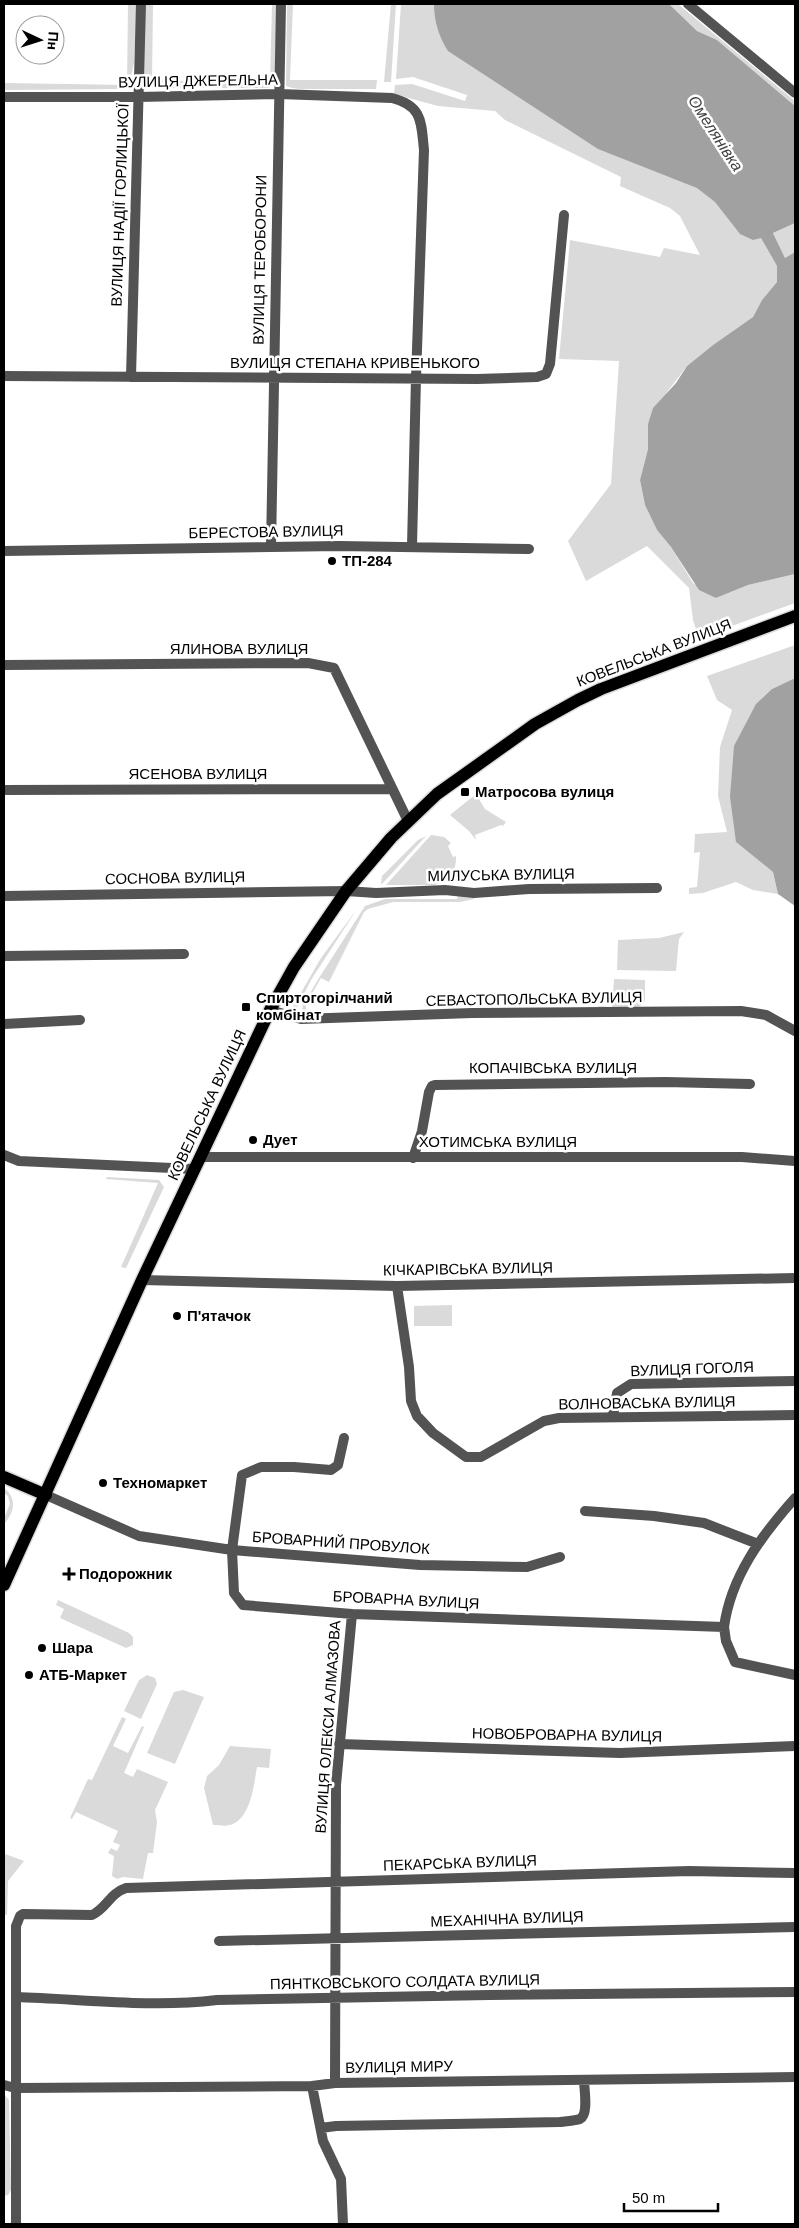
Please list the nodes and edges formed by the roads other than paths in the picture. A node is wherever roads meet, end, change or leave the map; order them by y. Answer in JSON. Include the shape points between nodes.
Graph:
{"nodes":[{"id":1,"x":142,"y":4,"type":"edge"},
{"id":2,"x":281,"y":4,"type":"edge"},
{"id":3,"x":688,"y":4,"type":"edge"},
{"id":4,"x":795,"y":93,"type":"edge"},
{"id":5,"x":279,"y":94,"type":"junction"},
{"id":6,"x":4,"y":97,"type":"edge"},
{"id":7,"x":138,"y":97,"type":"junction"},
{"id":8,"x":564,"y":215,"type":"dead end"},
{"id":9,"x":4,"y":376,"type":"edge"},
{"id":10,"x":130,"y":377,"type":"junction"},
{"id":11,"x":273,"y":378,"type":"junction"},
{"id":12,"x":416,"y":378,"type":"junction"},
{"id":13,"x":412,"y":546,"type":"junction"},
{"id":14,"x":271,"y":547,"type":"junction"},
{"id":15,"x":529,"y":549,"type":"dead end"},
{"id":16,"x":4,"y":551,"type":"edge"},
{"id":17,"x":795,"y":616,"type":"edge"},
{"id":18,"x":4,"y":665,"type":"edge"},
{"id":19,"x":392,"y":789,"type":"junction"},
{"id":20,"x":4,"y":790,"type":"edge"},
{"id":21,"x":408,"y":821,"type":"junction"},
{"id":22,"x":657,"y":888,"type":"dead end"},
{"id":23,"x":346,"y":891,"type":"junction"},
{"id":24,"x":4,"y":896,"type":"edge"},
{"id":25,"x":184,"y":954,"type":"dead end"},
{"id":26,"x":4,"y":956,"type":"edge"},
{"id":27,"x":270,"y":1010,"type":"junction"},
{"id":28,"x":80,"y":1020,"type":"dead end"},
{"id":29,"x":4,"y":1024,"type":"edge"},
{"id":30,"x":795,"y":1031,"type":"edge"},
{"id":31,"x":750,"y":1084,"type":"dead end"},
{"id":32,"x":4,"y":1155,"type":"edge"},
{"id":33,"x":200,"y":1157,"type":"junction"},
{"id":34,"x":413,"y":1158,"type":"junction"},
{"id":35,"x":795,"y":1160,"type":"edge"},
{"id":36,"x":194,"y":1169,"type":"junction"},
{"id":37,"x":795,"y":1278,"type":"edge"},
{"id":38,"x":142,"y":1280,"type":"junction"},
{"id":39,"x":397,"y":1286,"type":"junction"},
{"id":40,"x":795,"y":1380,"type":"edge"},
{"id":41,"x":795,"y":1415,"type":"edge"},
{"id":42,"x":613,"y":1416,"type":"junction"},
{"id":43,"x":344,"y":1438,"type":"dead end"},
{"id":44,"x":4,"y":1477,"type":"edge"},
{"id":45,"x":46,"y":1495,"type":"junction"},
{"id":46,"x":795,"y":1498,"type":"edge"},
{"id":47,"x":585,"y":1511,"type":"dead end"},
{"id":48,"x":758,"y":1544,"type":"junction"},
{"id":49,"x":232,"y":1550,"type":"junction"},
{"id":50,"x":560,"y":1557,"type":"dead end"},
{"id":51,"x":4,"y":1585,"type":"edge"},
{"id":52,"x":352,"y":1614,"type":"junction"},
{"id":53,"x":724,"y":1627,"type":"junction"},
{"id":54,"x":795,"y":1675,"type":"edge"},
{"id":55,"x":339,"y":1744,"type":"junction"},
{"id":56,"x":795,"y":1746,"type":"edge"},
{"id":57,"x":795,"y":1873,"type":"edge"},
{"id":58,"x":334,"y":1881,"type":"junction"},
{"id":59,"x":795,"y":1927,"type":"edge"},
{"id":60,"x":335,"y":1939,"type":"junction"},
{"id":61,"x":219,"y":1941,"type":"dead end"},
{"id":62,"x":795,"y":1992,"type":"edge"},
{"id":63,"x":16,"y":1997,"type":"junction"},
{"id":64,"x":336,"y":1999,"type":"junction"},
{"id":65,"x":795,"y":2077,"type":"edge"},
{"id":66,"x":584,"y":2080,"type":"junction"},
{"id":67,"x":335,"y":2083,"type":"junction"},
{"id":68,"x":4,"y":2086,"type":"edge"},
{"id":69,"x":312,"y":2086,"type":"junction"},
{"id":70,"x":15,"y":2088,"type":"junction"},
{"id":71,"x":320,"y":2128,"type":"junction"},
{"id":72,"x":16,"y":2224,"type":"edge"},
{"id":73,"x":343,"y":2224,"type":"edge"}],
"edges":[{"from":1,"to":7,"type":"street","name":"ВУЛИЦЯ НАДІЇ ГОРЛИЦЬКОЇ"},
{"from":2,"to":5,"type":"street","name":"ВУЛИЦЯ ТЕРОБОРОНИ"},
{"from":3,"to":4,"type":"street"},
{"from":5,"to":7,"type":"street","name":"ВУЛИЦЯ ДЖЕРЕЛЬНА"},
{"from":5,"to":11,"type":"street","name":"ВУЛИЦЯ ТЕРОБОРОНИ"},
{"from":5,"to":12,"type":"street","name":"ВУЛИЦЯ ДЖЕРЕЛЬНА","via":[[392,98],[406,102],[420,118],[424,150]]},
{"from":6,"to":7,"type":"street","name":"ВУЛИЦЯ ДЖЕРЕЛЬНА"},
{"from":7,"to":10,"type":"street","name":"ВУЛИЦЯ НАДІЇ ГОРЛИЦЬКОЇ"},
{"from":8,"to":12,"type":"street","name":"ВУЛИЦЯ СТЕПАНА КРИВЕНЬКОГО","via":[[552,348],[546,374],[477,380]]},
{"from":9,"to":10,"type":"street","name":"ВУЛИЦЯ СТЕПАНА КРИВЕНЬКОГО"},
{"from":10,"to":11,"type":"street","name":"ВУЛИЦЯ СТЕПАНА КРИВЕНЬКОГО"},
{"from":11,"to":12,"type":"street","name":"ВУЛИЦЯ СТЕПАНА КРИВЕНЬКОГО"},
{"from":11,"to":14,"type":"street","name":"ВУЛИЦЯ ТЕРОБОРОНИ"},
{"from":12,"to":13,"type":"street"},
{"from":13,"to":14,"type":"street","name":"БЕРЕСТОВА ВУЛИЦЯ"},
{"from":13,"to":15,"type":"street","name":"БЕРЕСТОВА ВУЛИЦЯ"},
{"from":14,"to":16,"type":"street","name":"БЕРЕСТОВА ВУЛИЦЯ"},
{"from":17,"to":21,"type":"main road","name":"КОВЕЛЬСЬКА ВУЛИЦЯ","via":[[578,700],[492,754],[437,794]]},
{"from":18,"to":19,"type":"street","name":"ЯЛИНОВА ВУЛИЦЯ","via":[[308,663],[334,668]]},
{"from":19,"to":20,"type":"street","name":"ЯСЕНОВА ВУЛИЦЯ"},
{"from":19,"to":21,"type":"street","name":"ЯЛИНОВА ВУЛИЦЯ"},
{"from":21,"to":23,"type":"main road","name":"КОВЕЛЬСЬКА ВУЛИЦЯ"},
{"from":22,"to":23,"type":"street","name":"МИЛУСЬКА ВУЛИЦЯ","via":[[474,893],[445,890]]},
{"from":23,"to":24,"type":"street","name":"СОСНОВА ВУЛИЦЯ"},
{"from":23,"to":27,"type":"main road","name":"КОВЕЛЬСЬКА ВУЛИЦЯ","via":[[294,967]]},
{"from":25,"to":26,"type":"street"},
{"from":27,"to":30,"type":"street","name":"СЕВАСТОПОЛЬСЬКА ВУЛИЦЯ","via":[[301,1018],[742,1011],[766,1015]]},
{"from":27,"to":33,"type":"main road","name":"КОВЕЛЬСЬКА ВУЛИЦЯ"},
{"from":28,"to":29,"type":"street"},
{"from":31,"to":34,"type":"street","name":"КОПАЧІВСЬКА ВУЛИЦЯ","via":[[435,1085],[428,1092],[422,1131]]},
{"from":32,"to":36,"type":"street","via":[[19,1160]]},
{"from":33,"to":34,"type":"street","name":"ХОТИМСЬКА ВУЛИЦЯ"},
{"from":33,"to":36,"type":"main road","name":"КОВЕЛЬСЬКА ВУЛИЦЯ"},
{"from":34,"to":35,"type":"street","name":"ХОТИМСЬКА ВУЛИЦЯ","via":[[742,1157]]},
{"from":36,"to":38,"type":"main road","name":"КОВЕЛЬСЬКА ВУЛИЦЯ"},
{"from":37,"to":39,"type":"street","name":"КІЧКАРІВСЬКА ВУЛИЦЯ"},
{"from":38,"to":39,"type":"street","name":"КІЧКАРІВСЬКА ВУЛИЦЯ"},
{"from":38,"to":45,"type":"main road","name":"КОВЕЛЬСЬКА ВУЛИЦЯ"},
{"from":39,"to":42,"type":"street","name":"ВОЛНОВАСЬКА ВУЛИЦЯ","via":[[413,1410],[433,1433],[463,1455],[485,1456],[550,1419]]},
{"from":40,"to":42,"type":"street","name":"ВУЛИЦЯ ГОГОЛЯ","via":[[631,1384],[617,1393]]},
{"from":41,"to":42,"type":"street","name":"ВОЛНОВАСЬКА ВУЛИЦЯ"},
{"from":43,"to":49,"type":"street","name":"БРОВАРНИЙ ПРОВУЛОК","via":[[338,1465],[330,1470],[261,1468],[242,1475]]},
{"from":44,"to":45,"type":"main road"},
{"from":45,"to":49,"type":"street","via":[[139,1536]]},
{"from":45,"to":51,"type":"main road","name":"КОВЕЛЬСЬКА ВУЛИЦЯ"},
{"from":46,"to":48,"type":"street"},
{"from":47,"to":48,"type":"street","via":[[704,1523]]},
{"from":48,"to":53,"type":"street","via":[[738,1578]]},
{"from":49,"to":50,"type":"street","name":"БРОВАРНИЙ ПРОВУЛОК","via":[[420,1565],[527,1567]]},
{"from":49,"to":52,"type":"street","name":"БРОВАРНА ВУЛИЦЯ","via":[[234,1593],[243,1604]]},
{"from":52,"to":53,"type":"street","name":"БРОВАРНА ВУЛИЦЯ"},
{"from":52,"to":55,"type":"street","name":"ВУЛИЦЯ ОЛЕКСИ АЛМАЗОВА"},
{"from":53,"to":54,"type":"street","via":[[735,1662]]},
{"from":55,"to":56,"type":"street","name":"НОВОБРОВАРНА ВУЛИЦЯ","via":[[620,1753]]},
{"from":55,"to":58,"type":"street","name":"ВУЛИЦЯ ОЛЕКСИ АЛМАЗОВА"},
{"from":57,"to":58,"type":"street","name":"ПЕКАРСЬКА ВУЛИЦЯ","via":[[689,1872]]},
{"from":58,"to":60,"type":"street","name":"ВУЛИЦЯ ОЛЕКСИ АЛМАЗОВА"},
{"from":58,"to":63,"type":"street","name":"ПЕКАРСЬКА ВУЛИЦЯ","via":[[126,1888],[115,1892],[92,1915],[27,1913],[20,1916],[16,1926]]},
{"from":59,"to":60,"type":"street","name":"МЕХАНІЧНА ВУЛИЦЯ"},
{"from":60,"to":61,"type":"street","name":"МЕХАНІЧНА ВУЛИЦЯ"},
{"from":60,"to":64,"type":"street","name":"ВУЛИЦЯ ОЛЕКСИ АЛМАЗОВА"},
{"from":62,"to":64,"type":"street","name":"ПЯНТКОВСЬКОГО СОЛДАТА ВУЛИЦЯ"},
{"from":63,"to":64,"type":"street","name":"ПЯНТКОВСЬКОГО СОЛДАТА ВУЛИЦЯ","via":[[149,2004]]},
{"from":63,"to":70,"type":"street"},
{"from":64,"to":67,"type":"street","name":"ВУЛИЦЯ ОЛЕКСИ АЛМАЗОВА"},
{"from":65,"to":66,"type":"street","name":"ВУЛИЦЯ МИРУ"},
{"from":66,"to":67,"type":"street","name":"ВУЛИЦЯ МИРУ"},
{"from":66,"to":71,"type":"street","via":[[585,2109],[579,2119]]},
{"from":67,"to":69,"type":"street","name":"ВУЛИЦЯ МИРУ"},
{"from":68,"to":70,"type":"street","name":"ВУЛИЦЯ МИРУ"},
{"from":69,"to":70,"type":"street","name":"ВУЛИЦЯ МИРУ"},
{"from":69,"to":71,"type":"street"},
{"from":70,"to":72,"type":"street"},
{"from":71,"to":73,"type":"street","via":[[341,2179]]}]}
